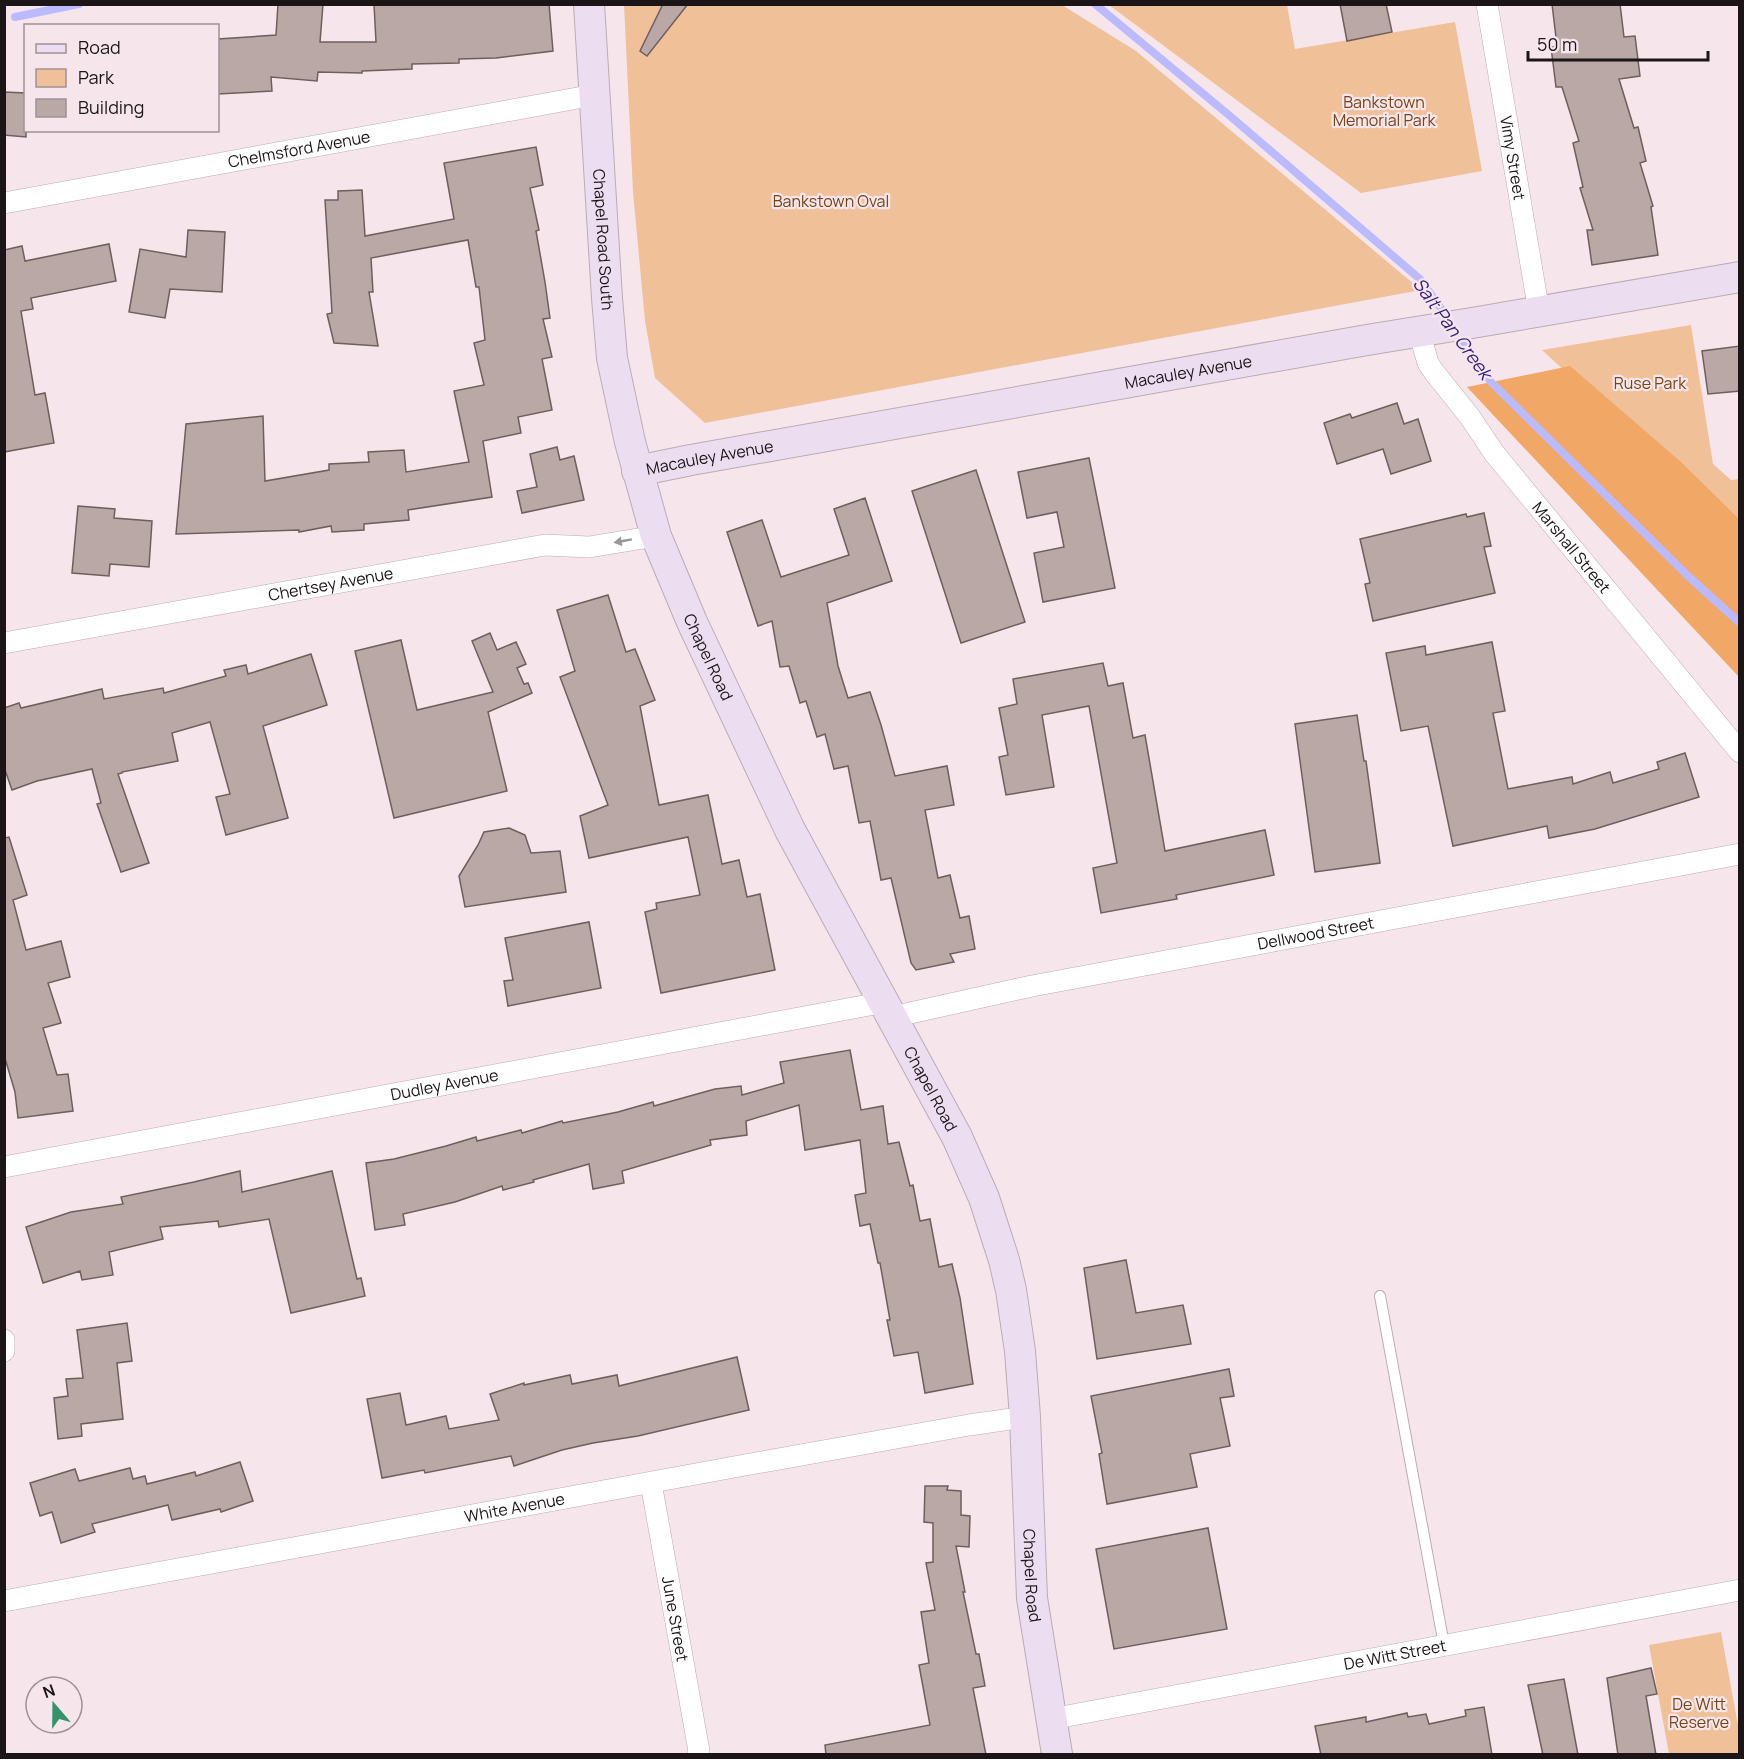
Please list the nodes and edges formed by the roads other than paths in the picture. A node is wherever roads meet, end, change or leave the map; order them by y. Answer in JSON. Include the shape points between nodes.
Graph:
{"nodes":[{"id":1,"x":589,"y":4,"type":"edge"},
{"id":2,"x":1487,"y":4,"type":"edge"},
{"id":3,"x":594,"y":95,"type":"junction"},
{"id":4,"x":4,"y":203,"type":"edge"},
{"id":5,"x":1740,"y":278,"type":"edge"},
{"id":6,"x":1539,"y":312,"type":"junction"},
{"id":7,"x":1419,"y":332,"type":"junction"},
{"id":8,"x":637,"y":471,"type":"junction"},
{"id":9,"x":656,"y":536,"type":"junction"},
{"id":10,"x":4,"y":644,"type":"edge"},
{"id":11,"x":1740,"y":752,"type":"edge"},
{"id":12,"x":1740,"y":854,"type":"edge"},
{"id":13,"x":889,"y":1010,"type":"junction"},
{"id":14,"x":4,"y":1167,"type":"edge"},
{"id":15,"x":1380,"y":1296,"type":"dead end"},
{"id":16,"x":4,"y":1341,"type":"edge"},
{"id":17,"x":4,"y":1351,"type":"edge"},
{"id":18,"x":1025,"y":1417,"type":"junction"},
{"id":19,"x":651,"y":1483,"type":"junction"},
{"id":20,"x":1740,"y":1590,"type":"edge"},
{"id":21,"x":4,"y":1601,"type":"edge"},
{"id":22,"x":1444,"y":1646,"type":"junction"},
{"id":23,"x":1051,"y":1719,"type":"junction"},
{"id":24,"x":698,"y":1755,"type":"edge"},
{"id":25,"x":1057,"y":1755,"type":"edge"}],
"edges":[{"from":1,"to":3,"type":"main road","name":"Chapel Road South"},
{"from":2,"to":6,"type":"street","name":"Vimy Street"},
{"from":3,"to":4,"type":"street","name":"Chelmsford Avenue"},
{"from":3,"to":8,"type":"main road","name":"Chapel Road South","via":[[612,358]]},
{"from":5,"to":6,"type":"main road","name":"Macauley Avenue"},
{"from":6,"to":7,"type":"main road","name":"Macauley Avenue"},
{"from":7,"to":8,"type":"main road","name":"Macauley Avenue"},
{"from":7,"to":11,"type":"street","name":"Marshall Street","via":[[1428,363],[1494,453]]},
{"from":8,"to":9,"type":"main road","name":"Chapel Road"},
{"from":9,"to":10,"type":"street","name":"Chertsey Avenue","one_way":true,"via":[[589,547],[545,545]]},
{"from":9,"to":13,"type":"main road","name":"Chapel Road","via":[[785,820]]},
{"from":12,"to":13,"type":"street","name":"Dellwood Street"},
{"from":13,"to":14,"type":"street","name":"Dudley Avenue"},
{"from":13,"to":18,"type":"main road","name":"Chapel Road","via":[[957,1137],[995,1230],[1017,1323]]},
{"from":15,"to":22,"type":"lane"},
{"from":16,"to":17,"type":"street"},
{"from":18,"to":19,"type":"street","name":"White Avenue"},
{"from":18,"to":23,"type":"main road","name":"Chapel Road","via":[[1032,1598]]},
{"from":19,"to":21,"type":"street","name":"White Avenue"},
{"from":19,"to":24,"type":"street","name":"June Street"},
{"from":20,"to":22,"type":"street","name":"De Witt Street"},
{"from":22,"to":23,"type":"street","name":"De Witt Street"},
{"from":23,"to":25,"type":"main road","name":"Chapel Road"}]}
